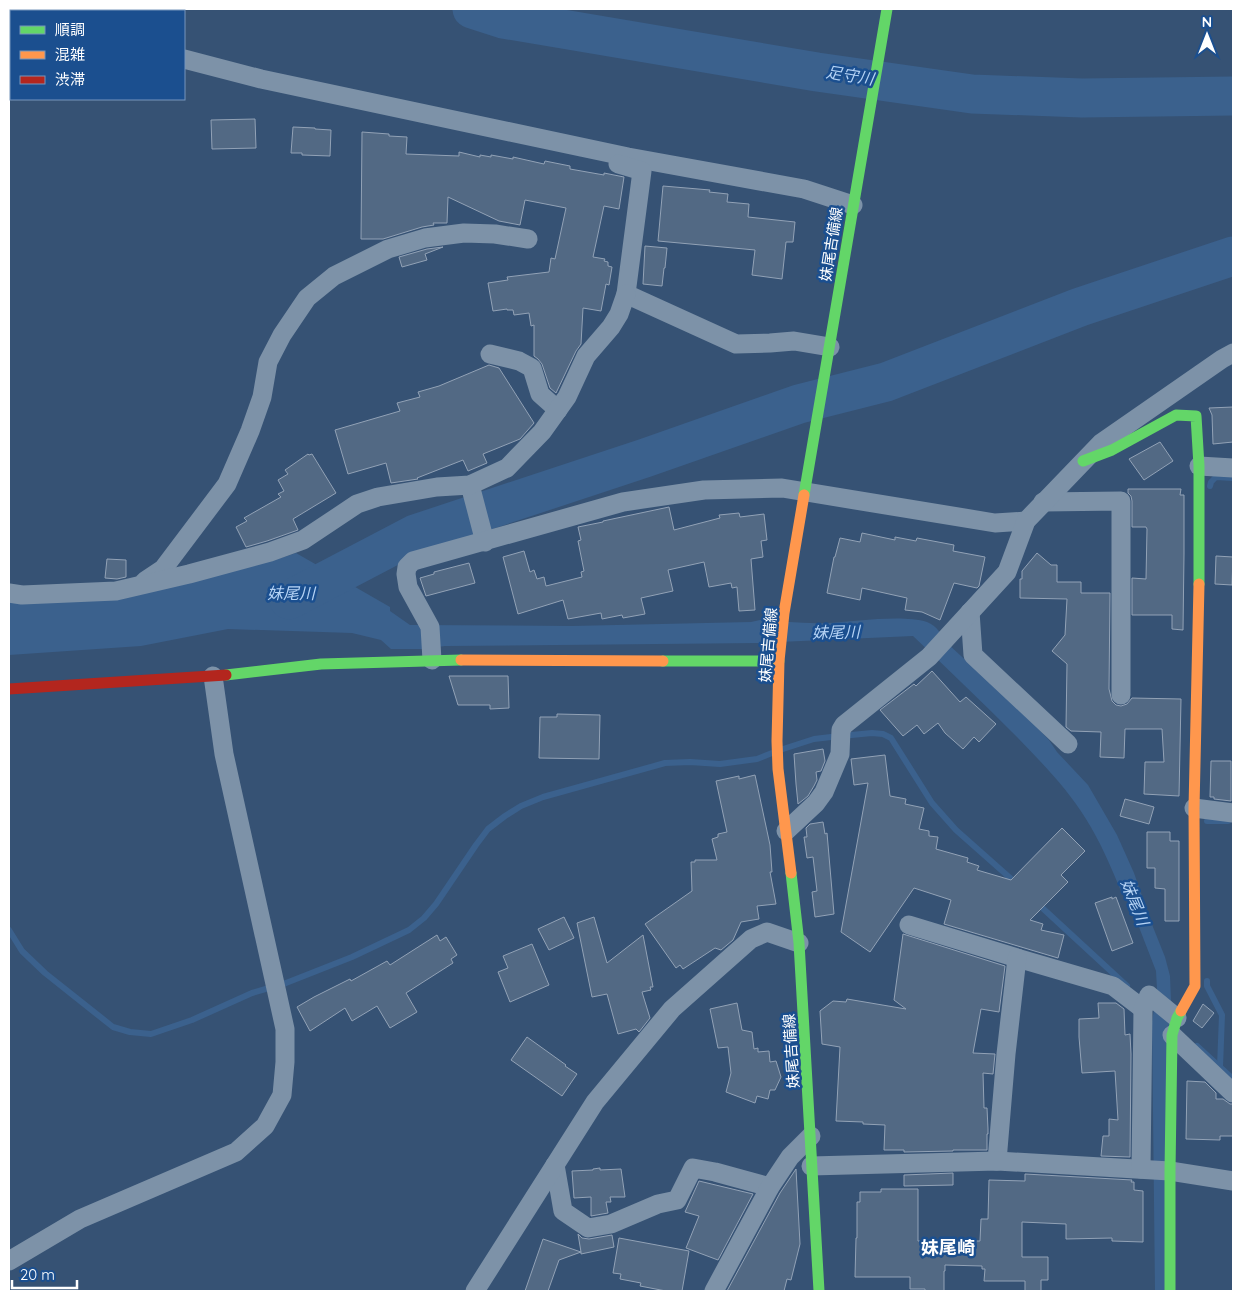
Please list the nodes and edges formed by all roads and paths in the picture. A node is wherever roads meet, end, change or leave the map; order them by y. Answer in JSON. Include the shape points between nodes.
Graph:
{"nodes":[{"id":1,"x":887,"y":9,"type":"edge"},
{"id":2,"x":185,"y":59,"type":"edge"},
{"id":3,"x":569,"y":144,"type":"junction"},
{"id":4,"x":855,"y":198,"type":"junction"},
{"id":5,"x":528,"y":240,"type":"dead end"},
{"id":6,"x":626,"y":294,"type":"junction"},
{"id":7,"x":830,"y":347,"type":"junction"},
{"id":8,"x":1233,"y":353,"type":"edge"},
{"id":9,"x":490,"y":354,"type":"dead end"},
{"id":10,"x":558,"y":410,"type":"junction"},
{"id":11,"x":1084,"y":460,"type":"junction"},
{"id":12,"x":1200,"y":466,"type":"junction"},
{"id":13,"x":1233,"y":468,"type":"edge"},
{"id":14,"x":471,"y":489,"type":"junction"},
{"id":15,"x":805,"y":493,"type":"junction"},
{"id":16,"x":1043,"y":502,"type":"junction"},
{"id":17,"x":1026,"y":520,"type":"junction"},
{"id":18,"x":484,"y":538,"type":"junction"},
{"id":19,"x":138,"y":586,"type":"junction"},
{"id":20,"x":9,"y":593,"type":"edge"},
{"id":21,"x":970,"y":612,"type":"junction"},
{"id":22,"x":432,"y":653,"type":"junction"},
{"id":23,"x":779,"y":661,"type":"junction"},
{"id":24,"x":213,"y":676,"type":"junction"},
{"id":25,"x":9,"y":689,"type":"edge"},
{"id":26,"x":1121,"y":695,"type":"dead end"},
{"id":27,"x":1068,"y":744,"type":"dead end"},
{"id":28,"x":1202,"y":809,"type":"junction"},
{"id":29,"x":1233,"y":813,"type":"edge"},
{"id":30,"x":786,"y":831,"type":"junction"},
{"id":31,"x":909,"y":925,"type":"dead end"},
{"id":32,"x":798,"y":943,"type":"junction"},
{"id":33,"x":1017,"y":958,"type":"junction"},
{"id":34,"x":1148,"y":1004,"type":"junction"},
{"id":35,"x":1173,"y":1021,"type":"junction"},
{"id":36,"x":1233,"y":1093,"type":"edge"},
{"id":37,"x":811,"y":1136,"type":"junction"},
{"id":38,"x":997,"y":1161,"type":"junction"},
{"id":39,"x":554,"y":1165,"type":"junction"},
{"id":40,"x":811,"y":1166,"type":"junction"},
{"id":41,"x":1146,"y":1170,"type":"junction"},
{"id":42,"x":1170,"y":1171,"type":"junction"},
{"id":43,"x":1233,"y":1182,"type":"edge"},
{"id":44,"x":770,"y":1187,"type":"junction"},
{"id":45,"x":9,"y":1261,"type":"edge"},
{"id":46,"x":475,"y":1291,"type":"edge"},
{"id":47,"x":714,"y":1291,"type":"edge"},
{"id":48,"x":819,"y":1291,"type":"edge"},
{"id":49,"x":1170,"y":1291,"type":"edge"}],
"edges":[{"from":1,"to":4,"type":"street","name":"妹尾吉備線"},
{"from":2,"to":3,"type":"street","via":[[271,81]]},
{"from":3,"to":4,"type":"street"},
{"from":3,"to":6,"type":"street","via":[[589,156],[642,171]]},
{"from":4,"to":7,"type":"street","name":"妹尾吉備線"},
{"from":5,"to":19,"type":"street","via":[[464,233],[425,238],[388,249],[334,276],[307,298],[268,362],[262,397],[227,484],[163,569]]},
{"from":6,"to":7,"type":"street","via":[[736,344],[794,341]]},
{"from":6,"to":10,"type":"street","via":[[619,314],[586,356]]},
{"from":7,"to":15,"type":"street","name":"妹尾吉備線"},
{"from":8,"to":11,"type":"street","via":[[1100,443]]},
{"from":9,"to":10,"type":"street","via":[[519,361],[532,368],[540,394]]},
{"from":10,"to":14,"type":"street","via":[[542,432],[507,468]]},
{"from":11,"to":12,"type":"street","via":[[1112,450],[1176,415],[1196,416]]},
{"from":11,"to":16,"type":"street"},
{"from":12,"to":13,"type":"street"},
{"from":12,"to":28,"type":"street"},
{"from":14,"to":18,"type":"street"},
{"from":14,"to":19,"type":"street","via":[[437,487],[378,497],[357,504],[303,540],[270,552]]},
{"from":15,"to":17,"type":"street","via":[[995,524]]},
{"from":15,"to":18,"type":"street","via":[[782,488],[704,490],[623,502]]},
{"from":15,"to":23,"type":"street","name":"妹尾吉備線"},
{"from":16,"to":17,"type":"street"},
{"from":16,"to":26,"type":"street","via":[[1121,501]]},
{"from":17,"to":21,"type":"street","via":[[1007,572]]},
{"from":18,"to":22,"type":"street","via":[[413,561],[408,567],[408,588],[430,627]]},
{"from":19,"to":20,"type":"street","via":[[116,592]]},
{"from":21,"to":27,"type":"street","via":[[972,656]]},
{"from":21,"to":30,"type":"street","via":[[929,657],[844,725],[840,754],[824,792]]},
{"from":22,"to":23,"type":"street"},
{"from":22,"to":24,"type":"street"},
{"from":23,"to":30,"type":"street","name":"妹尾吉備線","via":[[777,741]]},
{"from":24,"to":25,"type":"street"},
{"from":24,"to":45,"type":"street","via":[[224,754],[285,1029],[282,1095],[264,1126],[236,1152],[80,1219]]},
{"from":28,"to":29,"type":"street"},
{"from":28,"to":35,"type":"street","via":[[1195,986]]},
{"from":30,"to":32,"type":"street","name":"妹尾吉備線"},
{"from":31,"to":33,"type":"street"},
{"from":32,"to":37,"type":"street","name":"妹尾吉備線"},
{"from":32,"to":39,"type":"street","via":[[767,932],[751,939],[672,1009],[595,1102]]},
{"from":33,"to":34,"type":"street","via":[[1113,986]]},
{"from":33,"to":38,"type":"street"},
{"from":34,"to":35,"type":"street"},
{"from":34,"to":41,"type":"street"},
{"from":35,"to":36,"type":"street"},
{"from":35,"to":42,"type":"street"},
{"from":37,"to":40,"type":"street","name":"妹尾吉備線"},
{"from":37,"to":44,"type":"street","via":[[790,1157]]},
{"from":38,"to":40,"type":"street"},
{"from":38,"to":41,"type":"street"},
{"from":39,"to":44,"type":"street","via":[[563,1211],[588,1228],[611,1224],[676,1200],[693,1168]]},
{"from":39,"to":46,"type":"street"},
{"from":40,"to":48,"type":"street","name":"妹尾吉備線"},
{"from":41,"to":42,"type":"street"},
{"from":42,"to":43,"type":"street"},
{"from":42,"to":49,"type":"street"},
{"from":44,"to":47,"type":"street"}]}
